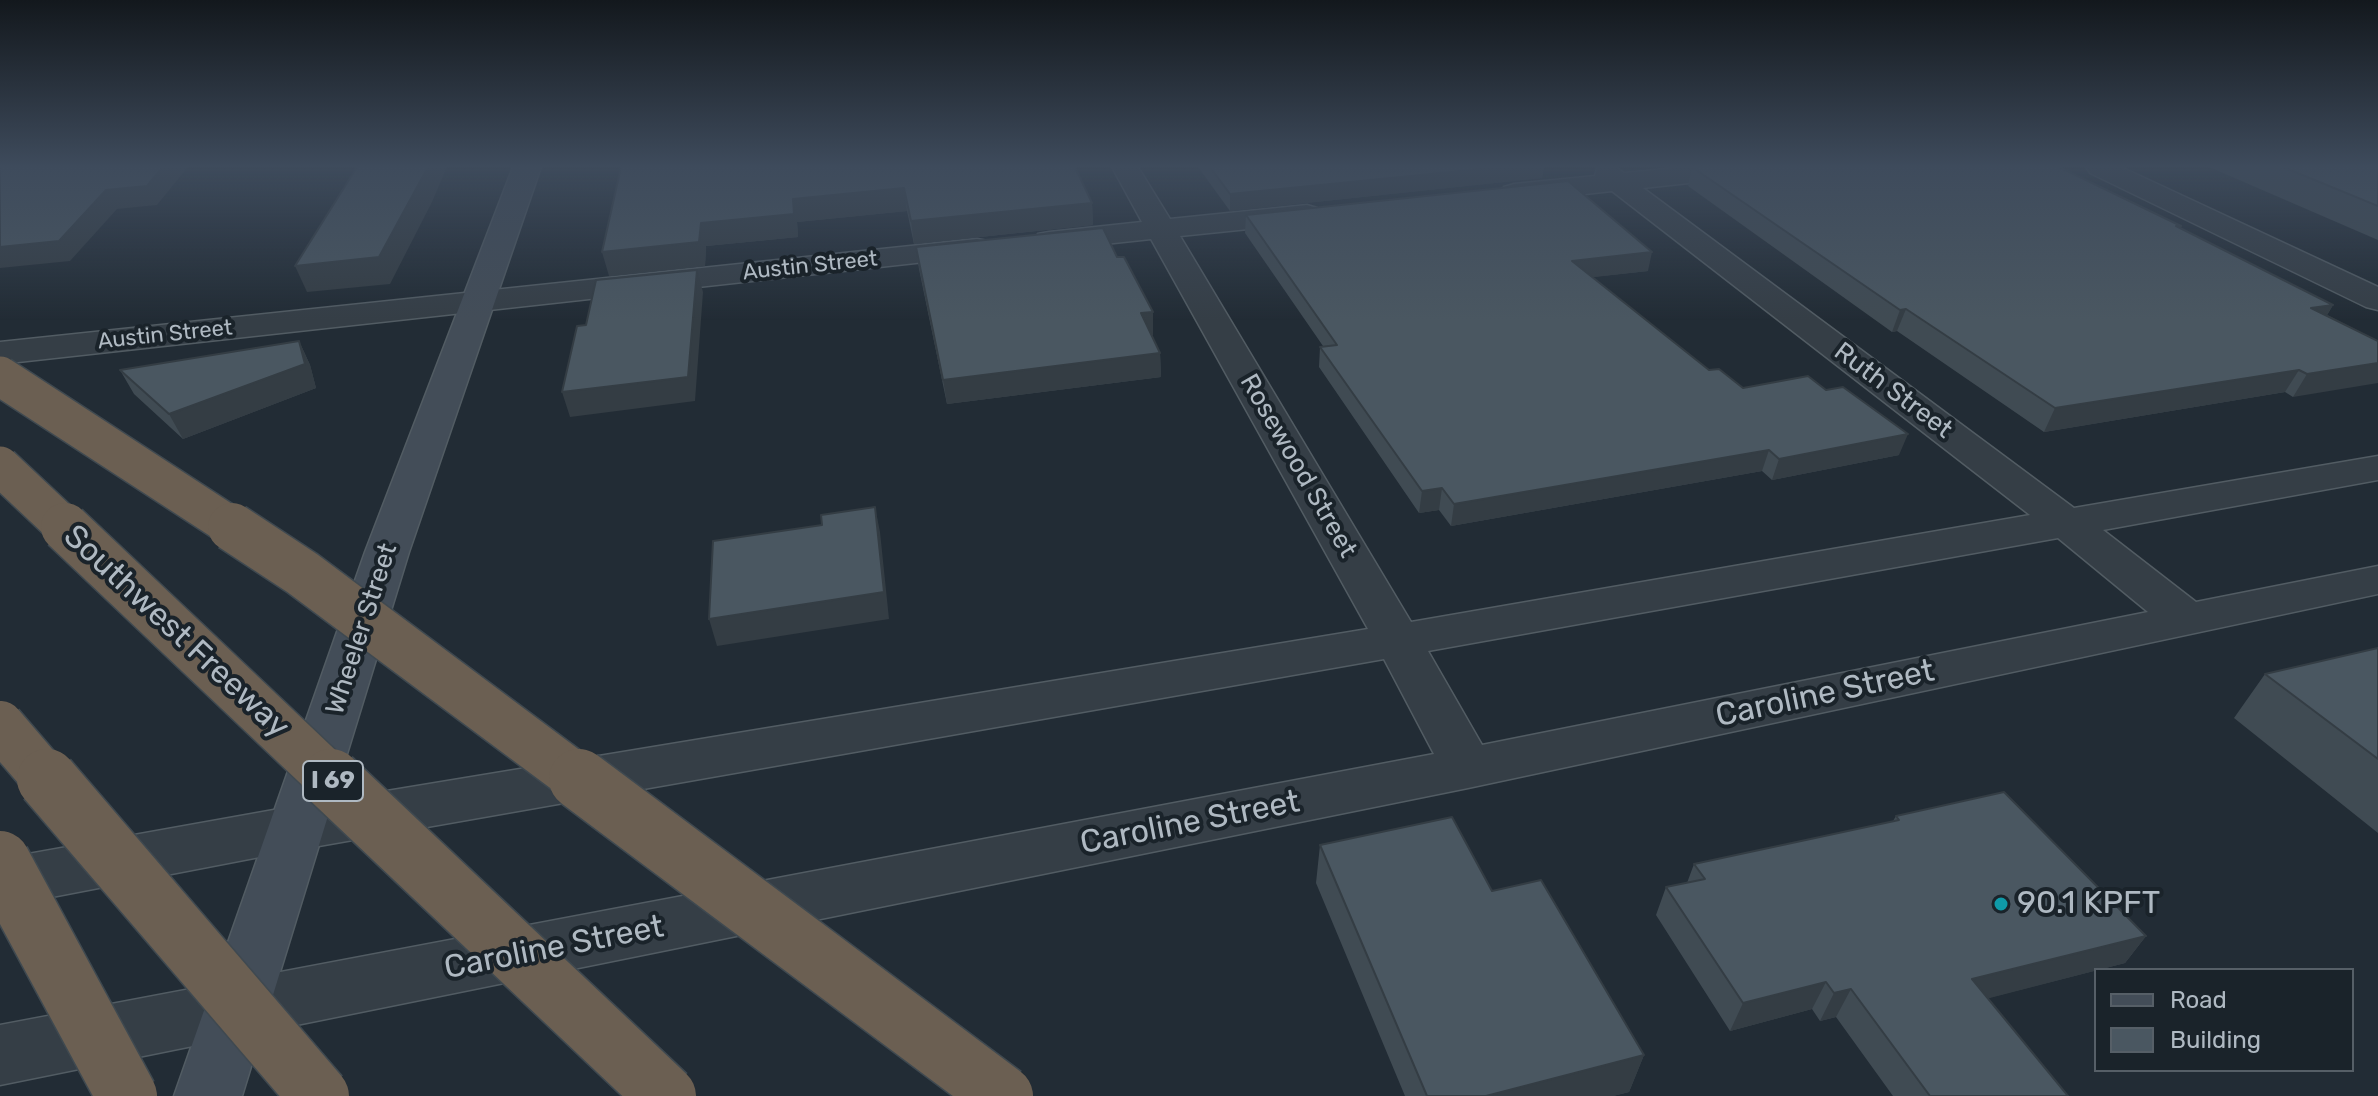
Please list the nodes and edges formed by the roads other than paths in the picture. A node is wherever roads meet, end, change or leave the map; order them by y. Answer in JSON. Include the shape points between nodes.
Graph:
{"nodes":[{"id":1,"x":508,"y":218,"type":"edge"},
{"id":2,"x":1156,"y":218,"type":"edge"},
{"id":3,"x":1266,"y":218,"type":"edge"},
{"id":4,"x":1665,"y":218,"type":"edge"},
{"id":5,"x":2207,"y":218,"type":"edge"},
{"id":6,"x":1162,"y":229,"type":"junction"},
{"id":7,"x":2378,"y":300,"type":"edge"},
{"id":8,"x":476,"y":302,"type":"junction"},
{"id":9,"x":0,"y":353,"type":"edge"},
{"id":10,"x":0,"y":376,"type":"edge"},
{"id":11,"x":0,"y":466,"type":"edge"},
{"id":12,"x":2378,"y":468,"type":"edge"},
{"id":13,"x":2067,"y":523,"type":"junction"},
{"id":14,"x":2378,"y":580,"type":"edge"},
{"id":15,"x":2186,"y":618,"type":"junction"},
{"id":16,"x":1398,"y":640,"type":"junction"},
{"id":17,"x":0,"y":725,"type":"edge"},
{"id":18,"x":1468,"y":768,"type":"junction"},
{"id":19,"x":296,"y":828,"type":"junction"},
{"id":20,"x":0,"y":861,"type":"edge"},
{"id":21,"x":0,"y":883,"type":"edge"},
{"id":22,"x":236,"y":1011,"type":"junction"},
{"id":23,"x":0,"y":1055,"type":"edge"},
{"id":24,"x":127,"y":1096,"type":"edge"},
{"id":25,"x":208,"y":1096,"type":"edge"},
{"id":26,"x":319,"y":1096,"type":"edge"},
{"id":27,"x":666,"y":1096,"type":"edge"},
{"id":28,"x":1003,"y":1096,"type":"edge"}],
"edges":[{"from":1,"to":8,"type":"main road","name":"Wheeler Street"},
{"from":2,"to":6,"type":"street","name":"Rosewood Street"},
{"from":3,"to":6,"type":"street","name":"Austin Street"},
{"from":4,"to":13,"type":"street","name":"Ruth Street"},
{"from":5,"to":7,"type":"street"},
{"from":6,"to":8,"type":"street","name":"Austin Street"},
{"from":6,"to":16,"type":"street","name":"Rosewood Street"},
{"from":8,"to":9,"type":"street","name":"Austin Street"},
{"from":8,"to":19,"type":"main road","name":"Wheeler Street"},
{"from":10,"to":28,"type":"highway","bridge":true,"via":[[302,573]]},
{"from":11,"to":27,"type":"highway","name":"Southwest Freeway","number":"I 69","bridge":true},
{"from":12,"to":13,"type":"street"},
{"from":13,"to":15,"type":"street","name":"Ruth Street"},
{"from":13,"to":16,"type":"street"},
{"from":14,"to":15,"type":"street","name":"Caroline Street"},
{"from":15,"to":18,"type":"street","name":"Caroline Street"},
{"from":16,"to":18,"type":"street","name":"Rosewood Street"},
{"from":16,"to":19,"type":"street"},
{"from":17,"to":26,"type":"highway","bridge":true},
{"from":18,"to":22,"type":"street","name":"Caroline Street"},
{"from":19,"to":21,"type":"street"},
{"from":19,"to":22,"type":"main road","name":"Wheeler Street"},
{"from":20,"to":24,"type":"highway","bridge":true},
{"from":22,"to":23,"type":"street","name":"Caroline Street"},
{"from":22,"to":25,"type":"main road","name":"Wheeler Street"}]}
